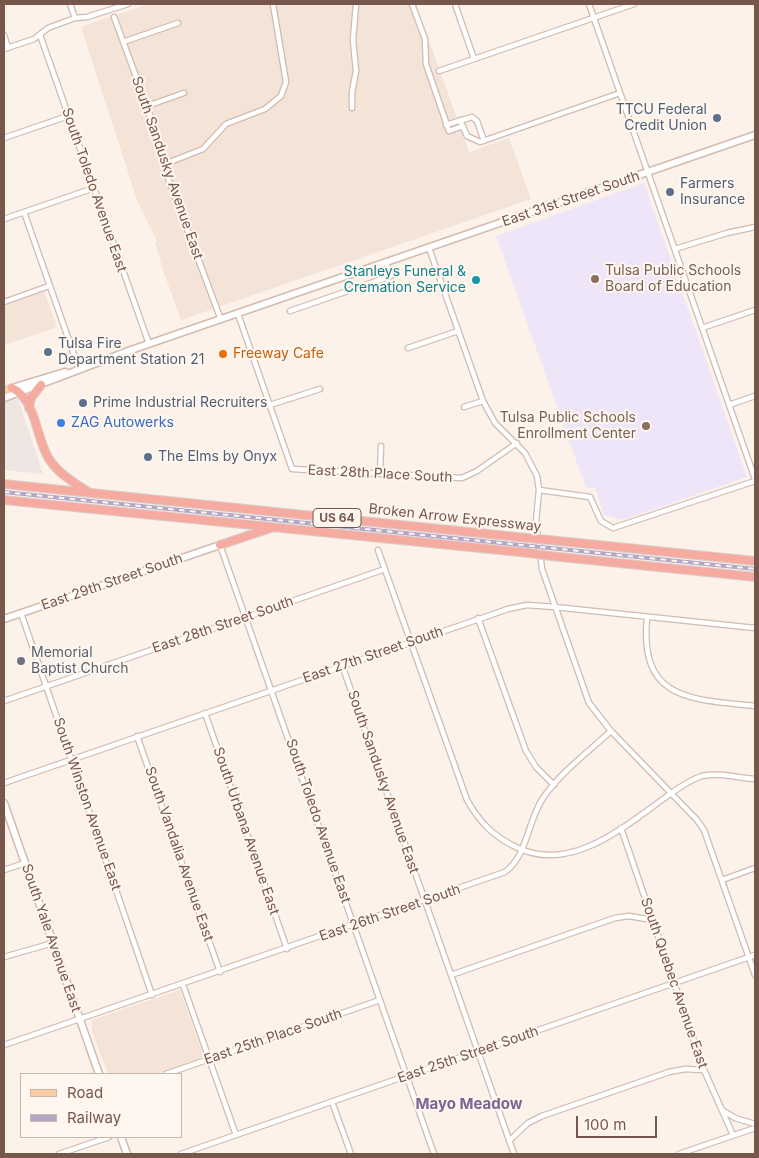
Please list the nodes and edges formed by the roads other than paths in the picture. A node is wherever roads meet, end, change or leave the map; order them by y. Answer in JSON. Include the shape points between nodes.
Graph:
{"nodes":[{"id":1,"x":70,"y":4,"type":"edge"},
{"id":2,"x":128,"y":4,"type":"edge"},
{"id":3,"x":273,"y":4,"type":"edge"},
{"id":4,"x":356,"y":4,"type":"edge"},
{"id":5,"x":412,"y":4,"type":"edge"},
{"id":6,"x":455,"y":4,"type":"edge"},
{"id":7,"x":589,"y":4,"type":"edge"},
{"id":8,"x":634,"y":4,"type":"edge"},
{"id":9,"x":114,"y":17,"type":"dead end"},
{"id":10,"x":75,"y":18,"type":"junction"},
{"id":11,"x":594,"y":18,"type":"junction"},
{"id":12,"x":178,"y":23,"type":"dead end"},
{"id":13,"x":4,"y":35,"type":"edge"},
{"id":14,"x":40,"y":35,"type":"junction"},
{"id":15,"x":123,"y":42,"type":"junction"},
{"id":16,"x":6,"y":49,"type":"edge"},
{"id":17,"x":474,"y":59,"type":"junction"},
{"id":18,"x":439,"y":71,"type":"dead end"},
{"id":19,"x":184,"y":93,"type":"dead end"},
{"id":20,"x":620,"y":93,"type":"junction"},
{"id":21,"x":147,"y":106,"type":"junction"},
{"id":22,"x":352,"y":108,"type":"dead end"},
{"id":23,"x":68,"y":116,"type":"junction"},
{"id":24,"x":460,"y":120,"type":"junction"},
{"id":25,"x":446,"y":125,"type":"junction"},
{"id":26,"x":463,"y":126,"type":"junction"},
{"id":27,"x":755,"y":135,"type":"edge"},
{"id":28,"x":4,"y":138,"type":"edge"},
{"id":29,"x":484,"y":141,"type":"junction"},
{"id":30,"x":165,"y":164,"type":"junction"},
{"id":31,"x":648,"y":172,"type":"junction"},
{"id":32,"x":94,"y":188,"type":"junction"},
{"id":33,"x":24,"y":212,"type":"junction"},
{"id":34,"x":4,"y":219,"type":"edge"},
{"id":35,"x":755,"y":227,"type":"edge"},
{"id":36,"x":429,"y":248,"type":"junction"},
{"id":37,"x":675,"y":250,"type":"junction"},
{"id":38,"x":386,"y":262,"type":"junction"},
{"id":39,"x":49,"y":286,"type":"junction"},
{"id":40,"x":4,"y":302,"type":"edge"},
{"id":41,"x":755,"y":310,"type":"edge"},
{"id":42,"x":290,"y":311,"type":"dead end"},
{"id":43,"x":238,"y":314,"type":"junction"},
{"id":44,"x":220,"y":320,"type":"junction"},
{"id":45,"x":702,"y":328,"type":"junction"},
{"id":46,"x":458,"y":331,"type":"junction"},
{"id":47,"x":149,"y":344,"type":"junction"},
{"id":48,"x":408,"y":348,"type":"dead end"},
{"id":49,"x":79,"y":369,"type":"junction"},
{"id":50,"x":41,"y":385,"type":"junction"},
{"id":51,"x":320,"y":388,"type":"dead end"},
{"id":52,"x":8,"y":390,"type":"edge"},
{"id":53,"x":20,"y":392,"type":"junction"},
{"id":54,"x":755,"y":396,"type":"edge"},
{"id":55,"x":4,"y":398,"type":"edge"},
{"id":56,"x":483,"y":401,"type":"junction"},
{"id":57,"x":270,"y":405,"type":"junction"},
{"id":58,"x":729,"y":405,"type":"junction"},
{"id":59,"x":464,"y":407,"type":"dead end"},
{"id":60,"x":29,"y":408,"type":"junction"},
{"id":61,"x":517,"y":443,"type":"junction"},
{"id":62,"x":381,"y":446,"type":"dead end"},
{"id":63,"x":380,"y":474,"type":"junction"},
{"id":64,"x":755,"y":480,"type":"edge"},
{"id":65,"x":4,"y":484,"type":"edge"},
{"id":66,"x":540,"y":490,"type":"junction"},
{"id":67,"x":88,"y":492,"type":"junction"},
{"id":68,"x":4,"y":500,"type":"edge"},
{"id":69,"x":273,"y":528,"type":"junction"},
{"id":70,"x":220,"y":545,"type":"junction"},
{"id":71,"x":378,"y":550,"type":"dead end"},
{"id":72,"x":755,"y":561,"type":"edge"},
{"id":73,"x":386,"y":569,"type":"junction"},
{"id":74,"x":755,"y":577,"type":"edge"},
{"id":75,"x":554,"y":607,"type":"junction"},
{"id":76,"x":21,"y":613,"type":"junction"},
{"id":77,"x":647,"y":617,"type":"junction"},
{"id":78,"x":245,"y":618,"type":"junction"},
{"id":79,"x":478,"y":618,"type":"junction"},
{"id":80,"x":4,"y":619,"type":"edge"},
{"id":81,"x":755,"y":628,"type":"edge"},
{"id":82,"x":410,"y":642,"type":"junction"},
{"id":83,"x":342,"y":665,"type":"junction"},
{"id":84,"x":47,"y":686,"type":"junction"},
{"id":85,"x":272,"y":690,"type":"junction"},
{"id":86,"x":4,"y":701,"type":"edge"},
{"id":87,"x":755,"y":706,"type":"edge"},
{"id":88,"x":205,"y":713,"type":"junction"},
{"id":89,"x":611,"y":731,"type":"junction"},
{"id":90,"x":137,"y":736,"type":"junction"},
{"id":91,"x":71,"y":760,"type":"junction"},
{"id":92,"x":755,"y":779,"type":"edge"},
{"id":93,"x":4,"y":783,"type":"edge"},
{"id":94,"x":554,"y":785,"type":"junction"},
{"id":95,"x":672,"y":793,"type":"junction"},
{"id":96,"x":4,"y":802,"type":"edge"},
{"id":97,"x":621,"y":828,"type":"junction"},
{"id":98,"x":522,"y":850,"type":"junction"},
{"id":99,"x":25,"y":862,"type":"junction"},
{"id":100,"x":755,"y":868,"type":"edge"},
{"id":101,"x":4,"y":870,"type":"edge"},
{"id":102,"x":722,"y":880,"type":"junction"},
{"id":103,"x":425,"y":901,"type":"junction"},
{"id":104,"x":652,"y":920,"type":"junction"},
{"id":105,"x":354,"y":926,"type":"junction"},
{"id":106,"x":53,"y":942,"type":"junction"},
{"id":107,"x":287,"y":949,"type":"junction"},
{"id":108,"x":755,"y":955,"type":"edge"},
{"id":109,"x":749,"y":957,"type":"junction"},
{"id":110,"x":4,"y":958,"type":"edge"},
{"id":111,"x":220,"y":972,"type":"junction"},
{"id":112,"x":451,"y":975,"type":"junction"},
{"id":113,"x":755,"y":975,"type":"edge"},
{"id":114,"x":674,"y":984,"type":"junction"},
{"id":115,"x":183,"y":985,"type":"junction"},
{"id":116,"x":152,"y":996,"type":"junction"},
{"id":117,"x":380,"y":1000,"type":"junction"},
{"id":118,"x":80,"y":1019,"type":"junction"},
{"id":119,"x":4,"y":1045,"type":"edge"},
{"id":120,"x":478,"y":1052,"type":"junction"},
{"id":121,"x":209,"y":1060,"type":"junction"},
{"id":122,"x":704,"y":1070,"type":"junction"},
{"id":123,"x":99,"y":1073,"type":"edge"},
{"id":124,"x":169,"y":1073,"type":"edge"},
{"id":125,"x":406,"y":1076,"type":"junction"},
{"id":126,"x":332,"y":1102,"type":"junction"},
{"id":127,"x":721,"y":1110,"type":"junction"},
{"id":128,"x":755,"y":1126,"type":"edge"},
{"id":129,"x":236,"y":1135,"type":"junction"},
{"id":130,"x":733,"y":1136,"type":"junction"},
{"id":131,"x":106,"y":1138,"type":"edge"},
{"id":132,"x":121,"y":1138,"type":"edge"},
{"id":133,"x":509,"y":1141,"type":"junction"},
{"id":134,"x":59,"y":1154,"type":"edge"},
{"id":135,"x":127,"y":1154,"type":"edge"},
{"id":136,"x":181,"y":1154,"type":"edge"},
{"id":137,"x":351,"y":1154,"type":"edge"},
{"id":138,"x":434,"y":1154,"type":"edge"},
{"id":139,"x":514,"y":1154,"type":"edge"},
{"id":140,"x":679,"y":1154,"type":"edge"}],
"edges":[{"from":1,"to":10,"type":"street"},
{"from":2,"to":10,"type":"street"},
{"from":3,"to":30,"type":"street","via":[[286,82],[281,96],[265,109],[226,124],[203,149]]},
{"from":4,"to":22,"type":"street","via":[[353,40],[356,71]]},
{"from":5,"to":25,"type":"street","via":[[425,39],[426,64]]},
{"from":6,"to":17,"type":"street"},
{"from":7,"to":11,"type":"street"},
{"from":8,"to":11,"type":"street"},
{"from":9,"to":15,"type":"street","name":"South Sandusky Avenue East"},
{"from":10,"to":14,"type":"street","via":[[48,28]]},
{"from":11,"to":17,"type":"street"},
{"from":11,"to":20,"type":"street"},
{"from":12,"to":15,"type":"street"},
{"from":13,"to":16,"type":"street"},
{"from":14,"to":16,"type":"street"},
{"from":14,"to":23,"type":"street","name":"South Toledo Avenue East"},
{"from":15,"to":21,"type":"street","name":"South Sandusky Avenue East"},
{"from":17,"to":18,"type":"street"},
{"from":19,"to":21,"type":"street"},
{"from":20,"to":29,"type":"street"},
{"from":20,"to":31,"type":"street"},
{"from":21,"to":30,"type":"street","name":"South Sandusky Avenue East"},
{"from":23,"to":28,"type":"street"},
{"from":23,"to":32,"type":"street","name":"South Toledo Avenue East"},
{"from":24,"to":25,"type":"street"},
{"from":24,"to":26,"type":"street"},
{"from":24,"to":29,"type":"street","via":[[474,118]]},
{"from":25,"to":26,"type":"street","via":[[449,131]]},
{"from":26,"to":29,"type":"street","via":[[472,140]]},
{"from":27,"to":31,"type":"main road","name":"East 31st Street South"},
{"from":30,"to":44,"type":"street","name":"South Sandusky Avenue East"},
{"from":31,"to":36,"type":"main road","name":"East 31st Street South"},
{"from":31,"to":37,"type":"street"},
{"from":32,"to":33,"type":"street"},
{"from":32,"to":47,"type":"street","name":"South Toledo Avenue East"},
{"from":33,"to":34,"type":"street"},
{"from":33,"to":39,"type":"street"},
{"from":35,"to":37,"type":"street","via":[[718,235]]},
{"from":36,"to":38,"type":"main road","name":"East 31st Street South"},
{"from":36,"to":46,"type":"street"},
{"from":37,"to":45,"type":"street"},
{"from":38,"to":42,"type":"street","via":[[391,276]]},
{"from":38,"to":43,"type":"main road","name":"East 31st Street South"},
{"from":39,"to":40,"type":"street"},
{"from":39,"to":49,"type":"street"},
{"from":41,"to":45,"type":"street"},
{"from":43,"to":44,"type":"main road","name":"East 31st Street South"},
{"from":43,"to":57,"type":"street"},
{"from":44,"to":47,"type":"main road","name":"East 31st Street South"},
{"from":45,"to":58,"type":"street"},
{"from":46,"to":48,"type":"street"},
{"from":46,"to":56,"type":"street"},
{"from":47,"to":49,"type":"main road","name":"East 31st Street South"},
{"from":49,"to":50,"type":"main road","name":"East 31st Street South"},
{"from":49,"to":52,"type":"main road","name":"East 31st Street South"},
{"from":50,"to":53,"type":"main road","name":"East 31st Street South"},
{"from":50,"to":60,"type":"highway"},
{"from":51,"to":57,"type":"street"},
{"from":52,"to":53,"type":"highway"},
{"from":53,"to":55,"type":"main road","name":"East 31st Street South"},
{"from":53,"to":60,"type":"highway"},
{"from":54,"to":58,"type":"street"},
{"from":56,"to":59,"type":"street"},
{"from":56,"to":61,"type":"street","via":[[495,423]]},
{"from":57,"to":63,"type":"street","name":"East 28th Place South","via":[[292,469]]},
{"from":58,"to":64,"type":"street"},
{"from":60,"to":67,"type":"highway","via":[[49,460],[58,471]]},
{"from":61,"to":63,"type":"street","name":"East 28th Place South","via":[[477,472],[462,478]]},
{"from":61,"to":66,"type":"street","via":[[531,462]]},
{"from":62,"to":63,"type":"street"},
{"from":64,"to":66,"type":"street","via":[[613,528],[603,524],[590,496]]},
{"from":65,"to":67,"type":"highway","name":"Broken Arrow Expressway","number":"US 64"},
{"from":66,"to":75,"type":"street","via":[[536,522],[542,569]]},
{"from":67,"to":72,"type":"highway","name":"Broken Arrow Expressway","number":"US 64","bridge":true},
{"from":68,"to":69,"type":"highway","name":"Broken Arrow Expressway","number":"US 64"},
{"from":69,"to":70,"type":"highway"},
{"from":69,"to":74,"type":"highway","name":"Broken Arrow Expressway","number":"US 64","bridge":true},
{"from":70,"to":76,"type":"main road","name":"East 29th Street South"},
{"from":70,"to":78,"type":"street","name":"South Toledo Avenue East"},
{"from":71,"to":73,"type":"street"},
{"from":73,"to":78,"type":"street","name":"East 28th Street South"},
{"from":73,"to":82,"type":"street"},
{"from":75,"to":77,"type":"street","name":"East 27th Street South"},
{"from":75,"to":79,"type":"street","name":"East 27th Street South","via":[[527,605]]},
{"from":75,"to":89,"type":"street","via":[[587,697]]},
{"from":76,"to":80,"type":"main road","name":"East 29th Street South"},
{"from":76,"to":84,"type":"street","name":"South Winston Avenue East"},
{"from":77,"to":81,"type":"street","name":"East 27th Street South"},
{"from":77,"to":87,"type":"street","via":[[645,638],[648,658],[656,674],[670,689],[691,698]]},
{"from":78,"to":84,"type":"street","name":"East 28th Street South"},
{"from":78,"to":85,"type":"street","name":"South Toledo Avenue East"},
{"from":79,"to":82,"type":"street","name":"East 27th Street South"},
{"from":79,"to":94,"type":"street","via":[[526,751]]},
{"from":82,"to":83,"type":"street","name":"East 27th Street South"},
{"from":82,"to":98,"type":"street","via":[[470,806],[492,834]]},
{"from":83,"to":85,"type":"street","name":"East 27th Street South"},
{"from":83,"to":103,"type":"street","name":"South Sandusky Avenue East"},
{"from":84,"to":86,"type":"street","name":"East 28th Street South"},
{"from":84,"to":91,"type":"street","name":"South Winston Avenue East"},
{"from":85,"to":88,"type":"street","name":"East 27th Street South"},
{"from":85,"to":105,"type":"street","name":"South Toledo Avenue East"},
{"from":88,"to":90,"type":"street","name":"East 27th Street South"},
{"from":88,"to":107,"type":"street","name":"South Urbana Avenue East"},
{"from":89,"to":94,"type":"street","name":"East 26th Street South"},
{"from":89,"to":95,"type":"street"},
{"from":90,"to":91,"type":"street","name":"East 27th Street South"},
{"from":90,"to":111,"type":"street","name":"South Vandalia Avenue East"},
{"from":91,"to":93,"type":"street","name":"East 27th Street South"},
{"from":91,"to":116,"type":"street","name":"South Winston Avenue East"},
{"from":92,"to":95,"type":"street","via":[[702,776]]},
{"from":94,"to":98,"type":"street","name":"East 26th Street South","via":[[538,807]]},
{"from":95,"to":97,"type":"street"},
{"from":95,"to":102,"type":"street","via":[[704,830]]},
{"from":96,"to":99,"type":"main road","name":"South Yale Avenue East"},
{"from":97,"to":98,"type":"street","via":[[597,843],[573,852],[550,855]]},
{"from":97,"to":104,"type":"street","name":"South Quebec Avenue East"},
{"from":98,"to":103,"type":"street","name":"East 26th Street South","via":[[518,860],[505,872]]},
{"from":99,"to":101,"type":"street"},
{"from":99,"to":106,"type":"main road","name":"South Yale Avenue East"},
{"from":100,"to":102,"type":"street"},
{"from":102,"to":109,"type":"street"},
{"from":103,"to":105,"type":"street","name":"East 26th Street South"},
{"from":103,"to":112,"type":"street","name":"South Sandusky Avenue East"},
{"from":104,"to":112,"type":"street","via":[[629,916],[615,918]]},
{"from":104,"to":114,"type":"street","name":"South Quebec Avenue East"},
{"from":105,"to":107,"type":"street","name":"East 26th Street South"},
{"from":105,"to":117,"type":"street","name":"South Toledo Avenue East"},
{"from":106,"to":110,"type":"street"},
{"from":106,"to":118,"type":"main road","name":"South Yale Avenue East"},
{"from":107,"to":111,"type":"street","name":"East 26th Street South"},
{"from":108,"to":109,"type":"street","name":"East 25th Street South"},
{"from":109,"to":113,"type":"street"},
{"from":109,"to":114,"type":"street","name":"East 25th Street South"},
{"from":111,"to":115,"type":"street","name":"East 26th Street South"},
{"from":112,"to":120,"type":"street","name":"South Sandusky Avenue East"},
{"from":114,"to":120,"type":"street","name":"East 25th Street South"},
{"from":114,"to":122,"type":"street","name":"South Quebec Avenue East"},
{"from":115,"to":116,"type":"street","name":"East 26th Street South"},
{"from":115,"to":121,"type":"street"},
{"from":116,"to":118,"type":"street","name":"East 26th Street South"},
{"from":117,"to":121,"type":"street","name":"East 25th Place South"},
{"from":117,"to":125,"type":"street","name":"South Toledo Avenue East"},
{"from":118,"to":119,"type":"street","name":"East 26th Street South"},
{"from":118,"to":123,"type":"main road","name":"South Yale Avenue East"},
{"from":120,"to":125,"type":"street","name":"East 25th Street South"},
{"from":120,"to":133,"type":"street","name":"South Sandusky Avenue East"},
{"from":121,"to":124,"type":"street","name":"East 25th Place South"},
{"from":121,"to":129,"type":"street"},
{"from":122,"to":127,"type":"street","name":"South Quebec Avenue East"},
{"from":122,"to":133,"type":"street","via":[[669,1072],[542,1116],[528,1123]]},
{"from":125,"to":126,"type":"street","name":"East 25th Street South"},
{"from":125,"to":138,"type":"street","name":"South Toledo Avenue East"},
{"from":126,"to":129,"type":"street","name":"East 25th Street South"},
{"from":126,"to":137,"type":"street"},
{"from":127,"to":128,"type":"street"},
{"from":127,"to":130,"type":"street","name":"South Quebec Avenue East"},
{"from":128,"to":130,"type":"street"},
{"from":129,"to":136,"type":"street","name":"East 25th Street South"},
{"from":130,"to":140,"type":"street"},
{"from":131,"to":134,"type":"street"},
{"from":132,"to":135,"type":"main road"},
{"from":133,"to":139,"type":"street","name":"South Sandusky Avenue East"}]}
